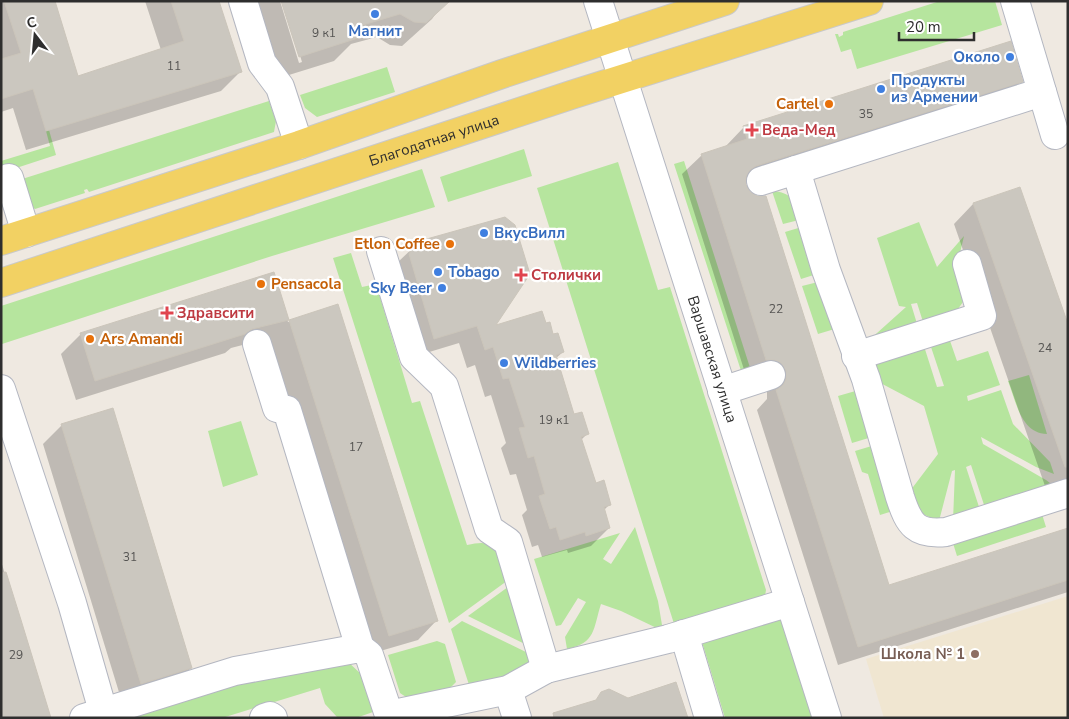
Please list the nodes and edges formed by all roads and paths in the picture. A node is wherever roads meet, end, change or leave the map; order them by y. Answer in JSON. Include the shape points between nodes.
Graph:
{"nodes":[{"id":1,"x":243,"y":1,"type":"edge"},
{"id":2,"x":598,"y":1,"type":"edge"},
{"id":3,"x":725,"y":1,"type":"edge"},
{"id":4,"x":869,"y":1,"type":"edge"},
{"id":5,"x":1015,"y":1,"type":"edge"},
{"id":6,"x":610,"y":38,"type":"junction"},
{"id":7,"x":623,"y":80,"type":"junction"},
{"id":8,"x":1042,"y":92,"type":"junction"},
{"id":9,"x":1055,"y":135,"type":"dead end"},
{"id":10,"x":299,"y":145,"type":"junction"},
{"id":11,"x":796,"y":170,"type":"junction"},
{"id":12,"x":8,"y":178,"type":"dead end"},
{"id":13,"x":761,"y":181,"type":"dead end"},
{"id":14,"x":14,"y":237,"type":"edge"},
{"id":15,"x":381,"y":251,"type":"dead end"},
{"id":16,"x":967,"y":264,"type":"dead end"},
{"id":17,"x":1,"y":283,"type":"edge"},
{"id":18,"x":257,"y":344,"type":"dead end"},
{"id":19,"x":856,"y":356,"type":"junction"},
{"id":20,"x":771,"y":375,"type":"dead end"},
{"id":21,"x":1,"y":389,"type":"edge"},
{"id":22,"x":722,"y":390,"type":"junction"},
{"id":23,"x":1068,"y":493,"type":"edge"},
{"id":24,"x":790,"y":602,"type":"junction"},
{"id":25,"x":684,"y":634,"type":"junction"},
{"id":26,"x":360,"y":648,"type":"junction"},
{"id":27,"x":546,"y":669,"type":"junction"},
{"id":28,"x":508,"y":690,"type":"junction"},
{"id":29,"x":94,"y":715,"type":"edge"},
{"id":30,"x":384,"y":717,"type":"edge"},
{"id":31,"x":264,"y":718,"type":"edge"},
{"id":32,"x":273,"y":718,"type":"edge"},
{"id":33,"x":517,"y":718,"type":"edge"},
{"id":34,"x":709,"y":718,"type":"edge"},
{"id":35,"x":827,"y":718,"type":"edge"}],
"edges":[{"from":1,"to":10,"type":"street","via":[[262,63],[280,87]]},
{"from":2,"to":6,"type":"street","name":"Варшавская улица"},
{"from":3,"to":6,"type":"main road"},
{"from":4,"to":7,"type":"main road","name":"Благодатная улица"},
{"from":5,"to":8,"type":"street"},
{"from":6,"to":7,"type":"street","name":"Варшавская улица"},
{"from":6,"to":10,"type":"main road"},
{"from":7,"to":17,"type":"main road","name":"Благодатная улица"},
{"from":7,"to":22,"type":"street","name":"Варшавская улица"},
{"from":8,"to":9,"type":"street"},
{"from":8,"to":11,"type":"street"},
{"from":10,"to":14,"type":"main road"},
{"from":11,"to":13,"type":"street"},
{"from":11,"to":19,"type":"street"},
{"from":12,"to":14,"type":"street"},
{"from":15,"to":27,"type":"street","via":[[414,357],[444,386],[489,529],[508,542]]},
{"from":16,"to":19,"type":"street","via":[[982,316]]},
{"from":18,"to":26,"type":"street","via":[[277,408],[286,410]]},
{"from":19,"to":23,"type":"street","via":[[866,379],[904,512],[920,530],[946,532]]},
{"from":20,"to":22,"type":"street"},
{"from":21,"to":29,"type":"street","via":[[72,603]]},
{"from":22,"to":24,"type":"street","name":"Варшавская улица"},
{"from":24,"to":25,"type":"street"},
{"from":24,"to":35,"type":"street","name":"Варшавская улица"},
{"from":25,"to":27,"type":"street"},
{"from":25,"to":34,"type":"street"},
{"from":26,"to":29,"type":"street","via":[[236,671]]},
{"from":26,"to":30,"type":"street","via":[[368,655]]},
{"from":27,"to":28,"type":"street"},
{"from":28,"to":30,"type":"street"},
{"from":28,"to":33,"type":"street"},
{"from":31,"to":32,"type":"street"}]}
